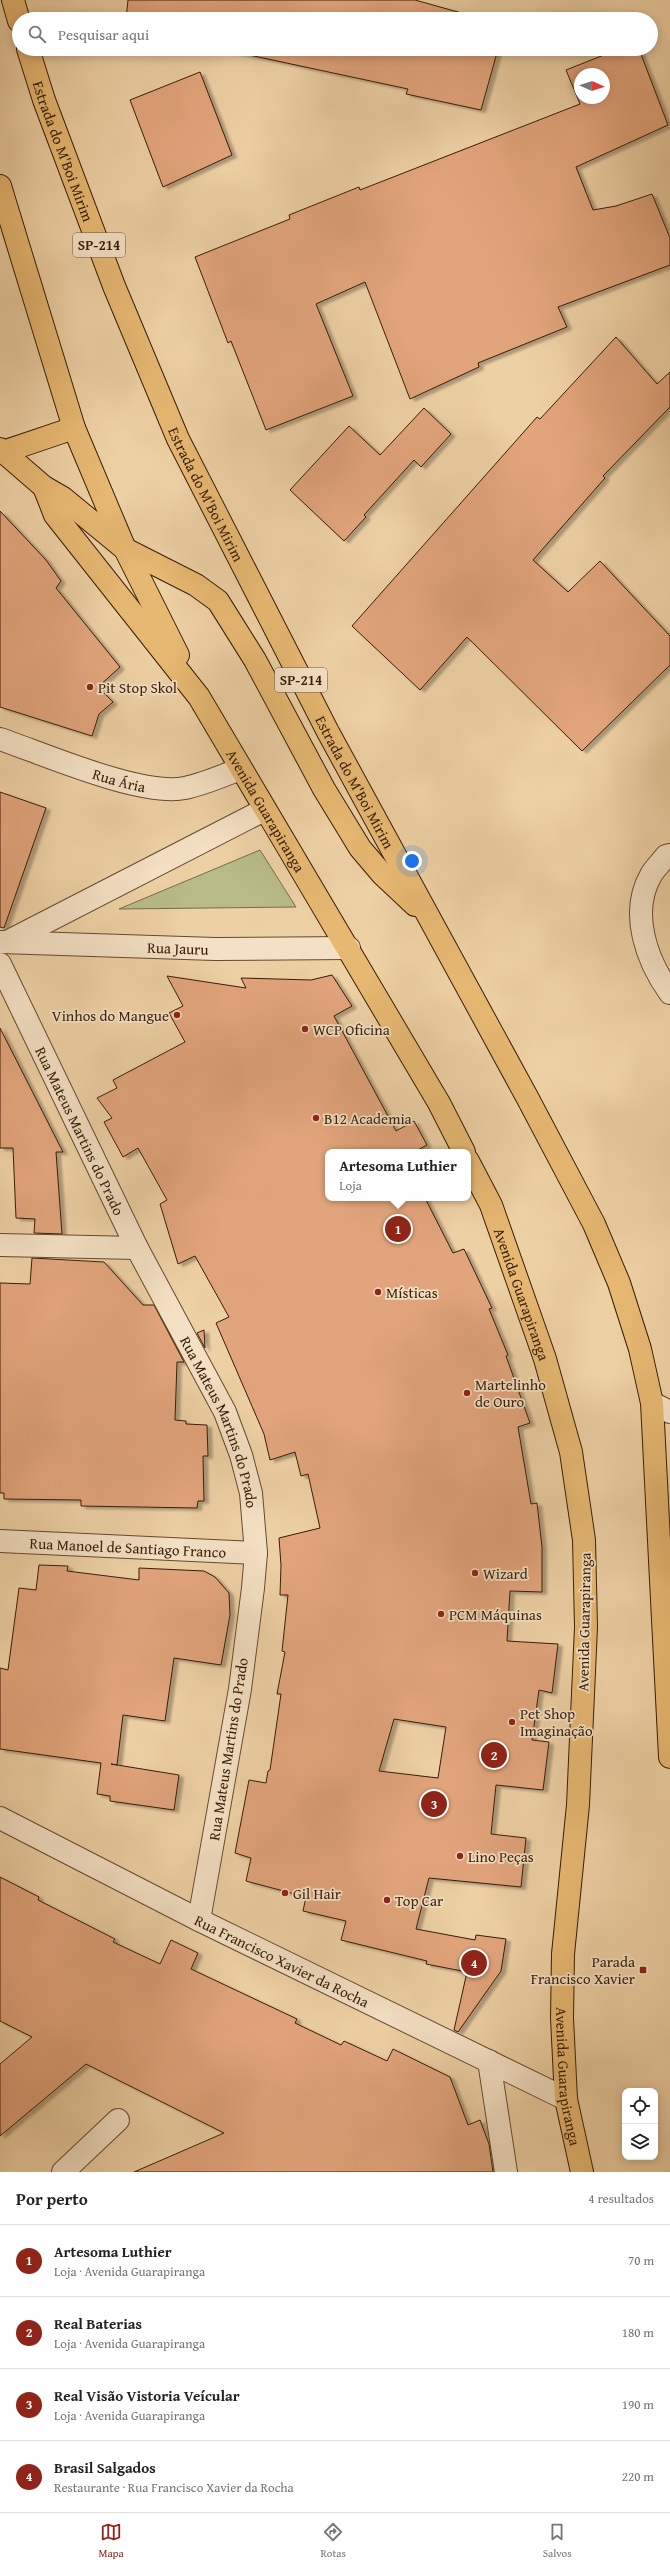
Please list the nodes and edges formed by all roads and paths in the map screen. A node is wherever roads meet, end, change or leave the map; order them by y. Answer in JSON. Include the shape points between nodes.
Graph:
{"nodes":[{"id":1,"x":13,"y":0,"type":"edge"},
{"id":2,"x":16,"y":12,"type":"edge"},
{"id":3,"x":30,"y":56,"type":"edge"},
{"id":4,"x":0,"y":186,"type":"edge"},
{"id":5,"x":74,"y":428,"type":"junction"},
{"id":6,"x":1,"y":450,"type":"edge"},
{"id":7,"x":44,"y":488,"type":"junction"},
{"id":8,"x":125,"y":549,"type":"junction"},
{"id":9,"x":199,"y":697,"type":"junction"},
{"id":10,"x":0,"y":739,"type":"edge"},
{"id":11,"x":240,"y":769,"type":"junction"},
{"id":12,"x":264,"y":810,"type":"junction"},
{"id":13,"x":670,"y":855,"type":"edge"},
{"id":14,"x":429,"y":918,"type":"junction"},
{"id":15,"x":4,"y":942,"type":"edge"},
{"id":16,"x":348,"y":948,"type":"junction"},
{"id":17,"x":0,"y":964,"type":"edge"},
{"id":18,"x":670,"y":993,"type":"edge"},
{"id":19,"x":462,"y":1149,"type":"edge"},
{"id":20,"x":471,"y":1167,"type":"edge"},
{"id":21,"x":0,"y":1245,"type":"edge"},
{"id":22,"x":137,"y":1248,"type":"junction"},
{"id":23,"x":661,"y":1407,"type":"edge"},
{"id":24,"x":663,"y":1493,"type":"edge"},
{"id":25,"x":0,"y":1541,"type":"edge"},
{"id":26,"x":256,"y":1553,"type":"junction"},
{"id":27,"x":666,"y":1620,"type":"edge"},
{"id":28,"x":670,"y":1757,"type":"edge"},
{"id":29,"x":0,"y":1818,"type":"edge"},
{"id":30,"x":199,"y":1920,"type":"junction"},
{"id":31,"x":489,"y":2061,"type":"junction"},
{"id":32,"x":566,"y":2098,"type":"junction"},
{"id":33,"x":118,"y":2120,"type":"dead end"},
{"id":34,"x":63,"y":2172,"type":"edge"},
{"id":35,"x":506,"y":2172,"type":"edge"},
{"id":36,"x":582,"y":2172,"type":"edge"}],
"edges":[{"from":1,"to":2,"type":"main road"},
{"from":3,"to":14,"type":"main road","name":"Estrada do M'Boi Mirim","number":"SP-214","via":[[44,100],[114,286],[178,439],[328,732]]},
{"from":4,"to":5,"type":"main road"},
{"from":5,"to":6,"type":"main road"},
{"from":5,"to":8,"type":"main road"},
{"from":6,"to":7,"type":"main road","name":"Avenida Guarapiranga"},
{"from":7,"to":8,"type":"main road","name":"Avenida Guarapiranga","via":[[63,498]]},
{"from":7,"to":9,"type":"main road","name":"Avenida Guarapiranga","via":[[55,515]]},
{"from":8,"to":9,"type":"main road"},
{"from":8,"to":14,"type":"main road","via":[[196,585],[218,601],[255,660],[324,789],[360,848],[382,874]]},
{"from":9,"to":11,"type":"main road","name":"Avenida Guarapiranga"},
{"from":10,"to":11,"type":"street","name":"Rua Ária","via":[[120,781],[154,788],[184,788]]},
{"from":11,"to":12,"type":"main road","name":"Avenida Guarapiranga"},
{"from":12,"to":15,"type":"street","name":"Rua Jauru"},
{"from":12,"to":16,"type":"main road","name":"Avenida Guarapiranga"},
{"from":13,"to":18,"type":"street","via":[[666,856],[650,876],[641,904],[646,948],[661,981]]},
{"from":14,"to":23,"type":"main road","via":[[594,1224],[621,1290]]},
{"from":15,"to":16,"type":"street","name":"Rua Jauru","via":[[215,949]]},
{"from":16,"to":19,"type":"main road","name":"Avenida Guarapiranga","via":[[439,1103]]},
{"from":17,"to":22,"type":"street","name":"Rua Mateus Martins do Prado"},
{"from":20,"to":32,"type":"main road","name":"Avenida Guarapiranga","via":[[491,1205],[545,1359],[571,1452],[584,1540],[586,1627],[579,1797],[563,1954],[562,2018]]},
{"from":21,"to":22,"type":"street"},
{"from":22,"to":26,"type":"street","name":"Rua Mateus Martins do Prado","via":[[225,1412],[241,1455],[251,1493]]},
{"from":23,"to":24,"type":"main road"},
{"from":24,"to":27,"type":"main road"},
{"from":25,"to":26,"type":"street","name":"Rua Manoel de Santiago Franco"},
{"from":26,"to":30,"type":"street","name":"Rua Mateus Martins do Prado","via":[[240,1689]]},
{"from":27,"to":28,"type":"main road"},
{"from":29,"to":30,"type":"street","name":"Rua Francisco Xavier da Rocha"},
{"from":30,"to":31,"type":"street","name":"Rua Francisco Xavier da Rocha"},
{"from":31,"to":32,"type":"street","name":"Rua Francisco Xavier da Rocha"},
{"from":31,"to":35,"type":"street"},
{"from":32,"to":36,"type":"main road","name":"Avenida Guarapiranga"},
{"from":33,"to":34,"type":"street"}]}
